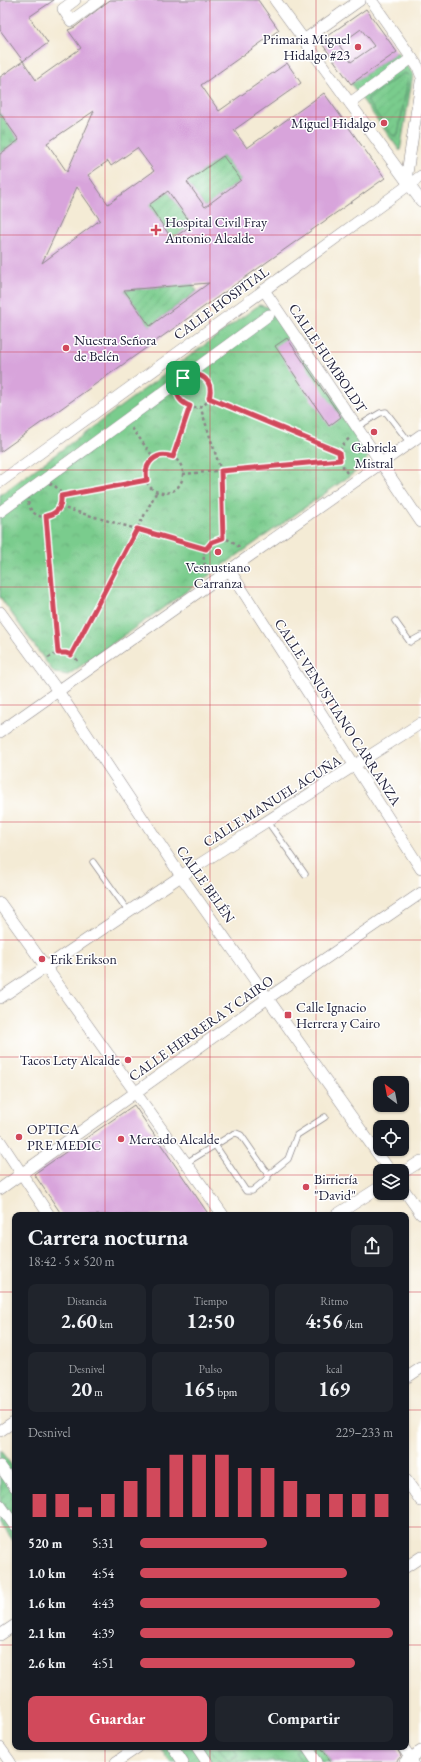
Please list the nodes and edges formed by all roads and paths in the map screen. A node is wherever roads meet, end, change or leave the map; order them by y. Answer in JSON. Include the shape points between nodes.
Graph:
{"nodes":[{"id":1,"x":75,"y":0,"type":"edge"},
{"id":2,"x":100,"y":0,"type":"edge"},
{"id":3,"x":275,"y":0,"type":"edge"},
{"id":4,"x":360,"y":0,"type":"edge"},
{"id":5,"x":371,"y":0,"type":"edge"},
{"id":6,"x":304,"y":40,"type":"junction"},
{"id":7,"x":412,"y":58,"type":"junction"},
{"id":8,"x":421,"y":75,"type":"edge"},
{"id":9,"x":421,"y":82,"type":"edge"},
{"id":10,"x":350,"y":103,"type":"junction"},
{"id":11,"x":421,"y":176,"type":"edge"},
{"id":12,"x":407,"y":182,"type":"junction"},
{"id":13,"x":421,"y":201,"type":"edge"},
{"id":14,"x":264,"y":290,"type":"junction"},
{"id":15,"x":269,"y":315,"type":"dead end"},
{"id":16,"x":183,"y":378,"type":"junction"},
{"id":17,"x":209,"y":398,"type":"junction"},
{"id":18,"x":190,"y":406,"type":"junction"},
{"id":19,"x":200,"y":406,"type":"junction"},
{"id":20,"x":126,"y":420,"type":"junction"},
{"id":21,"x":355,"y":432,"type":"junction"},
{"id":22,"x":421,"y":435,"type":"edge"},
{"id":23,"x":410,"y":443,"type":"junction"},
{"id":24,"x":339,"y":452,"type":"junction"},
{"id":25,"x":173,"y":457,"type":"junction"},
{"id":26,"x":154,"y":458,"type":"junction"},
{"id":27,"x":340,"y":460,"type":"junction"},
{"id":28,"x":382,"y":463,"type":"junction"},
{"id":29,"x":221,"y":471,"type":"junction"},
{"id":30,"x":347,"y":473,"type":"dead end"},
{"id":31,"x":183,"y":474,"type":"junction"},
{"id":32,"x":147,"y":480,"type":"junction"},
{"id":33,"x":0,"y":482,"type":"edge"},
{"id":34,"x":34,"y":487,"type":"junction"},
{"id":35,"x":157,"y":491,"type":"junction"},
{"id":36,"x":61,"y":496,"type":"junction"},
{"id":37,"x":60,"y":507,"type":"junction"},
{"id":38,"x":0,"y":512,"type":"edge"},
{"id":39,"x":46,"y":516,"type":"junction"},
{"id":40,"x":421,"y":522,"type":"edge"},
{"id":41,"x":137,"y":529,"type":"junction"},
{"id":42,"x":223,"y":538,"type":"junction"},
{"id":43,"x":240,"y":548,"type":"dead end"},
{"id":44,"x":206,"y":549,"type":"junction"},
{"id":45,"x":208,"y":571,"type":"dead end"},
{"id":46,"x":230,"y":571,"type":"junction"},
{"id":47,"x":1,"y":615,"type":"edge"},
{"id":48,"x":395,"y":621,"type":"dead end"},
{"id":49,"x":421,"y":636,"type":"edge"},
{"id":50,"x":58,"y":653,"type":"junction"},
{"id":51,"x":71,"y":655,"type":"junction"},
{"id":52,"x":48,"y":658,"type":"dead end"},
{"id":53,"x":79,"y":662,"type":"dead end"},
{"id":54,"x":58,"y":691,"type":"junction"},
{"id":55,"x":421,"y":723,"type":"edge"},
{"id":56,"x":0,"y":732,"type":"edge"},
{"id":57,"x":356,"y":766,"type":"junction"},
{"id":58,"x":268,"y":822,"type":"junction"},
{"id":59,"x":94,"y":862,"type":"dead end"},
{"id":60,"x":421,"y":870,"type":"edge"},
{"id":61,"x":305,"y":874,"type":"dead end"},
{"id":62,"x":182,"y":876,"type":"junction"},
{"id":63,"x":421,"y":893,"type":"edge"},
{"id":64,"x":0,"y":903,"type":"edge"},
{"id":65,"x":128,"y":912,"type":"junction"},
{"id":66,"x":45,"y":967,"type":"junction"},
{"id":67,"x":0,"y":998,"type":"edge"},
{"id":68,"x":268,"y":998,"type":"junction"},
{"id":69,"x":136,"y":1092,"type":"junction"},
{"id":70,"x":325,"y":1117,"type":"dead end"},
{"id":71,"x":0,"y":1140,"type":"edge"},
{"id":72,"x":214,"y":1145,"type":"junction"},
{"id":73,"x":421,"y":1161,"type":"edge"},
{"id":74,"x":186,"y":1163,"type":"junction"},
{"id":75,"x":385,"y":1164,"type":"edge"},
{"id":76,"x":409,"y":1169,"type":"edge"},
{"id":77,"x":22,"y":1174,"type":"junction"},
{"id":78,"x":268,"y":1175,"type":"junction"},
{"id":79,"x":0,"y":1190,"type":"edge"},
{"id":80,"x":373,"y":1191,"type":"edge"},
{"id":81,"x":409,"y":1197,"type":"edge"},
{"id":82,"x":47,"y":1212,"type":"edge"},
{"id":83,"x":221,"y":1212,"type":"edge"},
{"id":84,"x":341,"y":1212,"type":"edge"},
{"id":85,"x":421,"y":1214,"type":"edge"},
{"id":86,"x":421,"y":1368,"type":"edge"},
{"id":87,"x":409,"y":1376,"type":"edge"},
{"id":88,"x":12,"y":1423,"type":"edge"},
{"id":89,"x":0,"y":1431,"type":"edge"},
{"id":90,"x":0,"y":1466,"type":"edge"},
{"id":91,"x":12,"y":1483,"type":"edge"},
{"id":92,"x":409,"y":1484,"type":"edge"},
{"id":93,"x":421,"y":1502,"type":"edge"},
{"id":94,"x":0,"y":1505,"type":"edge"},
{"id":95,"x":12,"y":1522,"type":"edge"},
{"id":96,"x":421,"y":1557,"type":"edge"},
{"id":97,"x":409,"y":1565,"type":"edge"},
{"id":98,"x":12,"y":1627,"type":"edge"},
{"id":99,"x":0,"y":1635,"type":"edge"},
{"id":100,"x":0,"y":1748,"type":"edge"},
{"id":101,"x":134,"y":1750,"type":"edge"},
{"id":102,"x":175,"y":1750,"type":"edge"},
{"id":103,"x":199,"y":1750,"type":"edge"},
{"id":104,"x":309,"y":1750,"type":"edge"},
{"id":105,"x":404,"y":1750,"type":"edge"},
{"id":106,"x":421,"y":1751,"type":"edge"},
{"id":107,"x":410,"y":1761,"type":"edge"},
{"id":108,"x":10,"y":1762,"type":"edge"},
{"id":109,"x":116,"y":1762,"type":"edge"},
{"id":110,"x":183,"y":1762,"type":"edge"},
{"id":111,"x":208,"y":1762,"type":"edge"},
{"id":112,"x":317,"y":1762,"type":"edge"}],
"edges":[{"from":1,"to":2,"type":"street","via":[[63,9],[71,21]]},
{"from":3,"to":6,"type":"street"},
{"from":4,"to":6,"type":"street"},
{"from":5,"to":7,"type":"street"},
{"from":6,"to":10,"type":"street"},
{"from":7,"to":8,"type":"street"},
{"from":7,"to":10,"type":"street"},
{"from":9,"to":12,"type":"street"},
{"from":10,"to":12,"type":"street"},
{"from":11,"to":12,"type":"street","name":"CALLE HOSPITAL"},
{"from":12,"to":13,"type":"street"},
{"from":12,"to":14,"type":"street","name":"CALLE HOSPITAL"},
{"from":14,"to":21,"type":"street","name":"CALLE HUMBOLDT"},
{"from":14,"to":33,"type":"street","name":"CALLE HOSPITAL"},
{"from":15,"to":16,"type":"street"},
{"from":16,"to":17,"type":"path","via":[[194,374],[204,377],[210,387]]},
{"from":16,"to":18,"type":"path","via":[[177,392],[182,402]]},
{"from":16,"to":20,"type":"street"},
{"from":17,"to":19,"type":"path"},
{"from":17,"to":24,"type":"path"},
{"from":18,"to":19,"type":"path"},
{"from":18,"to":25,"type":"path"},
{"from":19,"to":29,"type":"path"},
{"from":20,"to":26,"type":"path"},
{"from":20,"to":34,"type":"street"},
{"from":21,"to":23,"type":"lane","via":[[380,413],[386,412]]},
{"from":21,"to":24,"type":"path"},
{"from":21,"to":28,"type":"street","name":"CALLE HUMBOLDT"},
{"from":22,"to":23,"type":"street"},
{"from":23,"to":28,"type":"street"},
{"from":24,"to":27,"type":"path"},
{"from":25,"to":26,"type":"path","via":[[162,455]]},
{"from":25,"to":31,"type":"path","via":[[180,464]]},
{"from":26,"to":32,"type":"path","via":[[146,469]]},
{"from":27,"to":29,"type":"path"},
{"from":27,"to":30,"type":"path"},
{"from":28,"to":40,"type":"street","name":"CALLE HUMBOLDT"},
{"from":28,"to":46,"type":"street"},
{"from":29,"to":31,"type":"path"},
{"from":29,"to":42,"type":"path"},
{"from":31,"to":35,"type":"path","via":[[180,484],[172,491]]},
{"from":32,"to":35,"type":"path"},
{"from":32,"to":36,"type":"path"},
{"from":34,"to":36,"type":"path","via":[[50,484]]},
{"from":34,"to":38,"type":"street"},
{"from":34,"to":39,"type":"path","via":[[29,496],[30,506],[37,514]]},
{"from":35,"to":41,"type":"path"},
{"from":36,"to":37,"type":"path"},
{"from":37,"to":39,"type":"path","via":[[52,515]]},
{"from":37,"to":41,"type":"path"},
{"from":39,"to":50,"type":"path"},
{"from":41,"to":44,"type":"path"},
{"from":41,"to":51,"type":"path"},
{"from":42,"to":43,"type":"path","via":[[234,542]]},
{"from":42,"to":44,"type":"path","via":[[212,542]]},
{"from":44,"to":45,"type":"path","via":[[204,557]]},
{"from":46,"to":54,"type":"street"},
{"from":46,"to":57,"type":"street","name":"CALLE VENUSTIANO CARRANZA"},
{"from":47,"to":54,"type":"street","name":"CALLE BELÉN"},
{"from":48,"to":49,"type":"lane","via":[[410,642]]},
{"from":50,"to":51,"type":"path"},
{"from":50,"to":52,"type":"path"},
{"from":51,"to":53,"type":"path"},
{"from":54,"to":56,"type":"street"},
{"from":54,"to":62,"type":"street","name":"CALLE BELÉN"},
{"from":55,"to":57,"type":"street","name":"CALLE MANUEL ACUÑA"},
{"from":57,"to":58,"type":"street","name":"CALLE MANUEL ACUÑA"},
{"from":57,"to":60,"type":"street","name":"CALLE VENUSTIANO CARRANZA"},
{"from":58,"to":61,"type":"lane"},
{"from":58,"to":62,"type":"street","name":"CALLE MANUEL ACUÑA"},
{"from":59,"to":65,"type":"lane"},
{"from":62,"to":65,"type":"street","name":"CALLE MANUEL ACUÑA"},
{"from":62,"to":68,"type":"street","name":"CALLE BELÉN"},
{"from":63,"to":68,"type":"street","name":"CALLE HERRERA Y CAIRO"},
{"from":64,"to":66,"type":"street"},
{"from":65,"to":66,"type":"street","name":"CALLE MANUEL ACUÑA"},
{"from":66,"to":67,"type":"street","name":"CALLE MANUEL ACUÑA"},
{"from":66,"to":69,"type":"street"},
{"from":68,"to":69,"type":"street","name":"CALLE HERRERA Y CAIRO"},
{"from":68,"to":75,"type":"street","name":"CALLE BELÉN"},
{"from":69,"to":74,"type":"street"},
{"from":69,"to":77,"type":"street","name":"CALLE HERRERA Y CAIRO"},
{"from":70,"to":78,"type":"lane","via":[[297,1135],[288,1159]]},
{"from":71,"to":77,"type":"street"},
{"from":72,"to":74,"type":"lane"},
{"from":72,"to":78,"type":"lane","via":[[239,1133]]},
{"from":72,"to":78,"type":"lane","via":[[246,1191],[252,1191],[266,1182]]},
{"from":73,"to":76,"type":"street"},
{"from":74,"to":83,"type":"street"},
{"from":77,"to":79,"type":"street","name":"CALLE HERRERA Y CAIRO"},
{"from":77,"to":82,"type":"street"},
{"from":80,"to":84,"type":"street"},
{"from":81,"to":85,"type":"street"},
{"from":86,"to":87,"type":"street"},
{"from":88,"to":89,"type":"street"},
{"from":90,"to":91,"type":"street"},
{"from":92,"to":93,"type":"street"},
{"from":94,"to":95,"type":"street"},
{"from":96,"to":97,"type":"street"},
{"from":98,"to":99,"type":"street"},
{"from":100,"to":108,"type":"street"},
{"from":101,"to":109,"type":"street"},
{"from":102,"to":110,"type":"street"},
{"from":103,"to":111,"type":"street"},
{"from":104,"to":112,"type":"street"},
{"from":105,"to":107,"type":"street"},
{"from":106,"to":107,"type":"street"}]}
